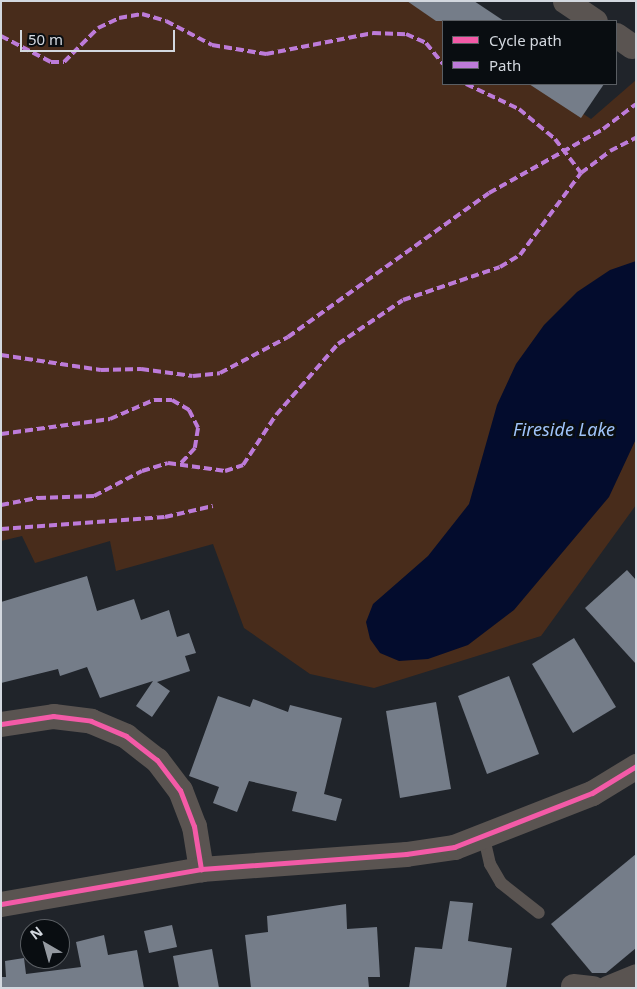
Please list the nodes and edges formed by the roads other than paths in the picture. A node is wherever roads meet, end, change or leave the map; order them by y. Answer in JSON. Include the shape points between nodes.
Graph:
{"nodes":[{"id":1,"x":565,"y":1,"type":"edge"},
{"id":2,"x":594,"y":20,"type":"edge"},
{"id":3,"x":1,"y":724,"type":"edge"},
{"id":4,"x":636,"y":766,"type":"edge"},
{"id":5,"x":484,"y":838,"type":"junction"},
{"id":6,"x":201,"y":869,"type":"junction"},
{"id":7,"x":1,"y":904,"type":"edge"},
{"id":8,"x":539,"y":913,"type":"dead end"},
{"id":9,"x":636,"y":976,"type":"edge"},
{"id":10,"x":607,"y":988,"type":"edge"}],
"edges":[{"from":1,"to":2,"type":"street"},
{"from":3,"to":6,"type":"street","via":[[53,716],[91,721],[126,736],[157,760],[180,790],[194,826]]},
{"from":4,"to":5,"type":"street","via":[[592,793]]},
{"from":5,"to":6,"type":"street","via":[[406,854]]},
{"from":5,"to":8,"type":"lane","via":[[490,864],[501,883]]},
{"from":6,"to":7,"type":"street"},
{"from":9,"to":10,"type":"street"}]}
